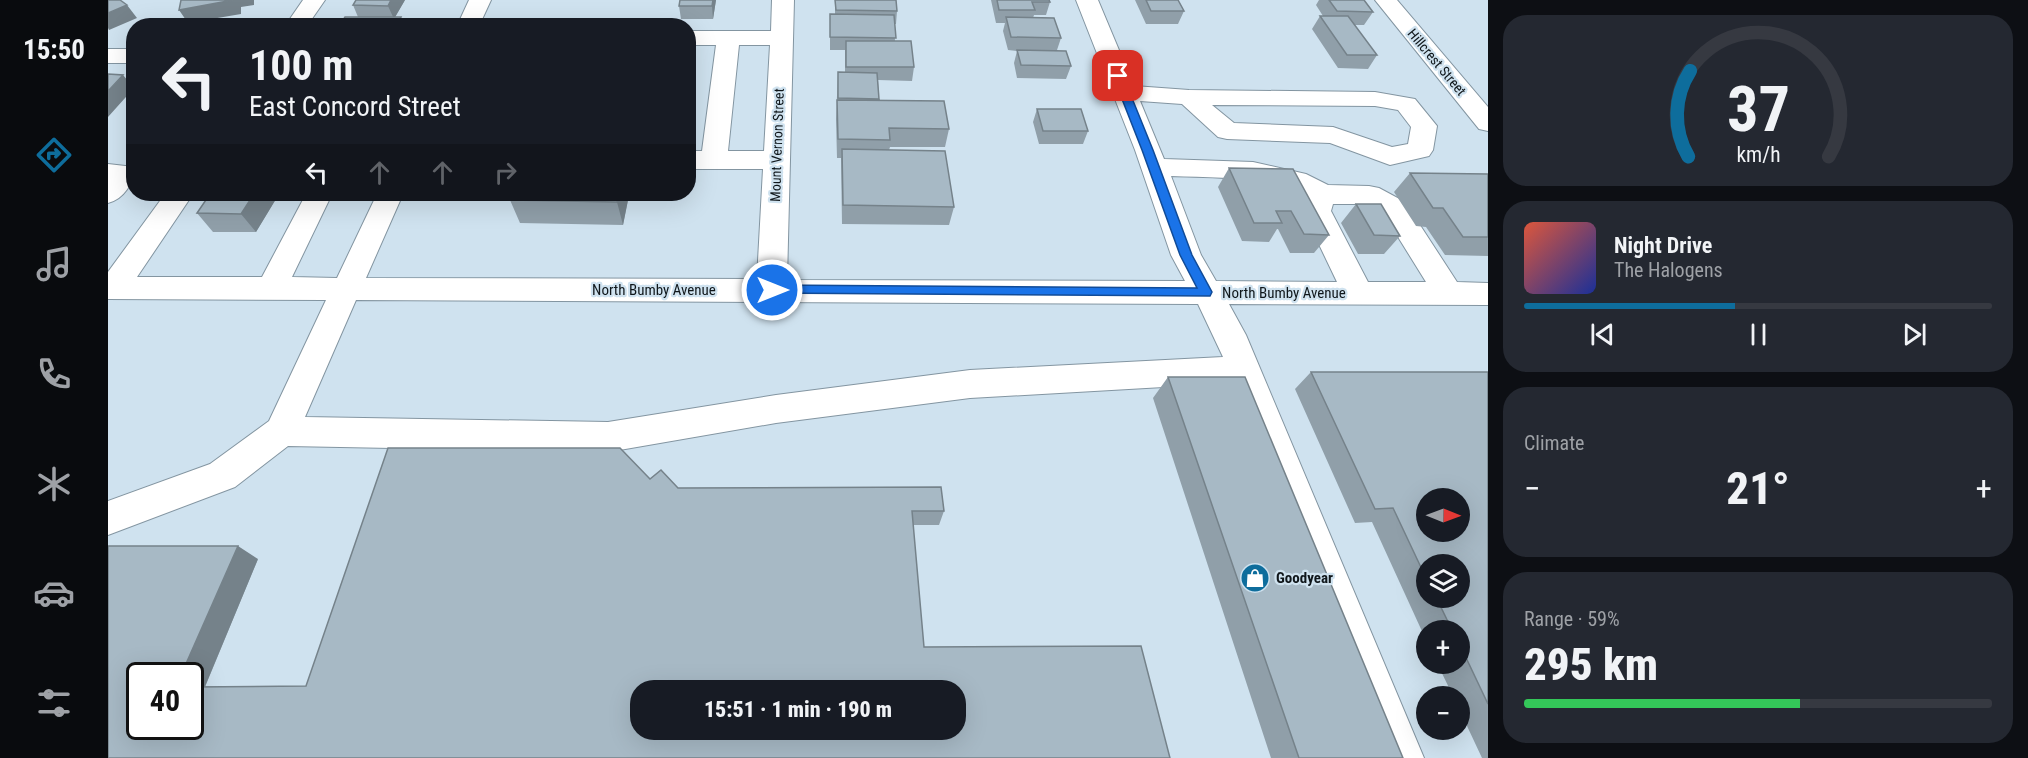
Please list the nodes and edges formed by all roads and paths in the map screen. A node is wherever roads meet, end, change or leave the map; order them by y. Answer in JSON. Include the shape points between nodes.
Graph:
{"nodes":[{"id":1,"x":314,"y":0,"type":"edge"},
{"id":2,"x":480,"y":0,"type":"edge"},
{"id":3,"x":783,"y":0,"type":"edge"},
{"id":4,"x":1086,"y":0,"type":"edge"},
{"id":5,"x":1386,"y":0,"type":"edge"},
{"id":6,"x":302,"y":18,"type":"edge"},
{"id":7,"x":472,"y":18,"type":"edge"},
{"id":8,"x":696,"y":38,"type":"edge"},
{"id":9,"x":728,"y":38,"type":"junction"},
{"id":10,"x":781,"y":38,"type":"junction"},
{"id":11,"x":108,"y":56,"type":"edge"},
{"id":12,"x":126,"y":56,"type":"edge"},
{"id":13,"x":1125,"y":93,"type":"junction"},
{"id":14,"x":1189,"y":98,"type":"junction"},
{"id":15,"x":1488,"y":123,"type":"edge"},
{"id":16,"x":701,"y":160,"type":"edge"},
{"id":17,"x":776,"y":160,"type":"junction"},
{"id":18,"x":1154,"y":167,"type":"junction"},
{"id":19,"x":1323,"y":194,"type":"junction"},
{"id":20,"x":174,"y":201,"type":"edge"},
{"id":21,"x":315,"y":201,"type":"edge"},
{"id":22,"x":387,"y":201,"type":"edge"},
{"id":23,"x":111,"y":288,"type":"edge"},
{"id":24,"x":271,"y":289,"type":"junction"},
{"id":25,"x":346,"y":290,"type":"junction"},
{"id":26,"x":772,"y":290,"type":"junction"},
{"id":27,"x":1206,"y":292,"type":"junction"},
{"id":28,"x":1358,"y":293,"type":"junction"},
{"id":29,"x":1448,"y":293,"type":"junction"},
{"id":30,"x":1488,"y":294,"type":"edge"},
{"id":31,"x":1244,"y":369,"type":"junction"},
{"id":32,"x":281,"y":431,"type":"junction"},
{"id":33,"x":147,"y":503,"type":"junction"},
{"id":34,"x":108,"y":504,"type":"edge"},
{"id":35,"x":108,"y":518,"type":"edge"},
{"id":36,"x":1402,"y":758,"type":"edge"}],
"edges":[{"from":1,"to":6,"type":"street"},
{"from":2,"to":7,"type":"street"},
{"from":3,"to":10,"type":"street","name":"Mount Vernon Street"},
{"from":4,"to":13,"type":"street"},
{"from":5,"to":15,"type":"street","name":"Hillcrest Street"},
{"from":8,"to":9,"type":"street"},
{"from":9,"to":10,"type":"street"},
{"from":9,"to":16,"type":"street"},
{"from":10,"to":17,"type":"street","name":"Mount Vernon Street"},
{"from":11,"to":12,"type":"street"},
{"from":13,"to":14,"type":"street"},
{"from":13,"to":18,"type":"street"},
{"from":14,"to":14,"type":"street","via":[[1375,99],[1406,104],[1424,126],[1420,150],[1390,156],[1333,135],[1227,131]]},
{"from":16,"to":17,"type":"street"},
{"from":17,"to":26,"type":"street","name":"Mount Vernon Street"},
{"from":18,"to":19,"type":"street","via":[[1253,171],[1296,180]]},
{"from":18,"to":27,"type":"street","via":[[1186,255]]},
{"from":19,"to":28,"type":"street","via":[[1317,211]]},
{"from":19,"to":29,"type":"street","via":[[1370,195],[1395,209]]},
{"from":20,"to":23,"type":"street"},
{"from":21,"to":24,"type":"street"},
{"from":22,"to":25,"type":"street"},
{"from":23,"to":24,"type":"street","name":"North Bumby Avenue"},
{"from":24,"to":25,"type":"street","name":"North Bumby Avenue"},
{"from":25,"to":26,"type":"street","name":"North Bumby Avenue"},
{"from":25,"to":32,"type":"street"},
{"from":26,"to":27,"type":"street","name":"North Bumby Avenue"},
{"from":27,"to":28,"type":"street","name":"North Bumby Avenue"},
{"from":27,"to":31,"type":"street"},
{"from":28,"to":29,"type":"street","name":"North Bumby Avenue"},
{"from":29,"to":30,"type":"street","name":"North Bumby Avenue"},
{"from":31,"to":32,"type":"street","via":[[970,384],[608,437]]},
{"from":31,"to":36,"type":"street"},
{"from":32,"to":33,"type":"street","via":[[222,476]]},
{"from":33,"to":34,"type":"street"},
{"from":33,"to":35,"type":"street"}]}
